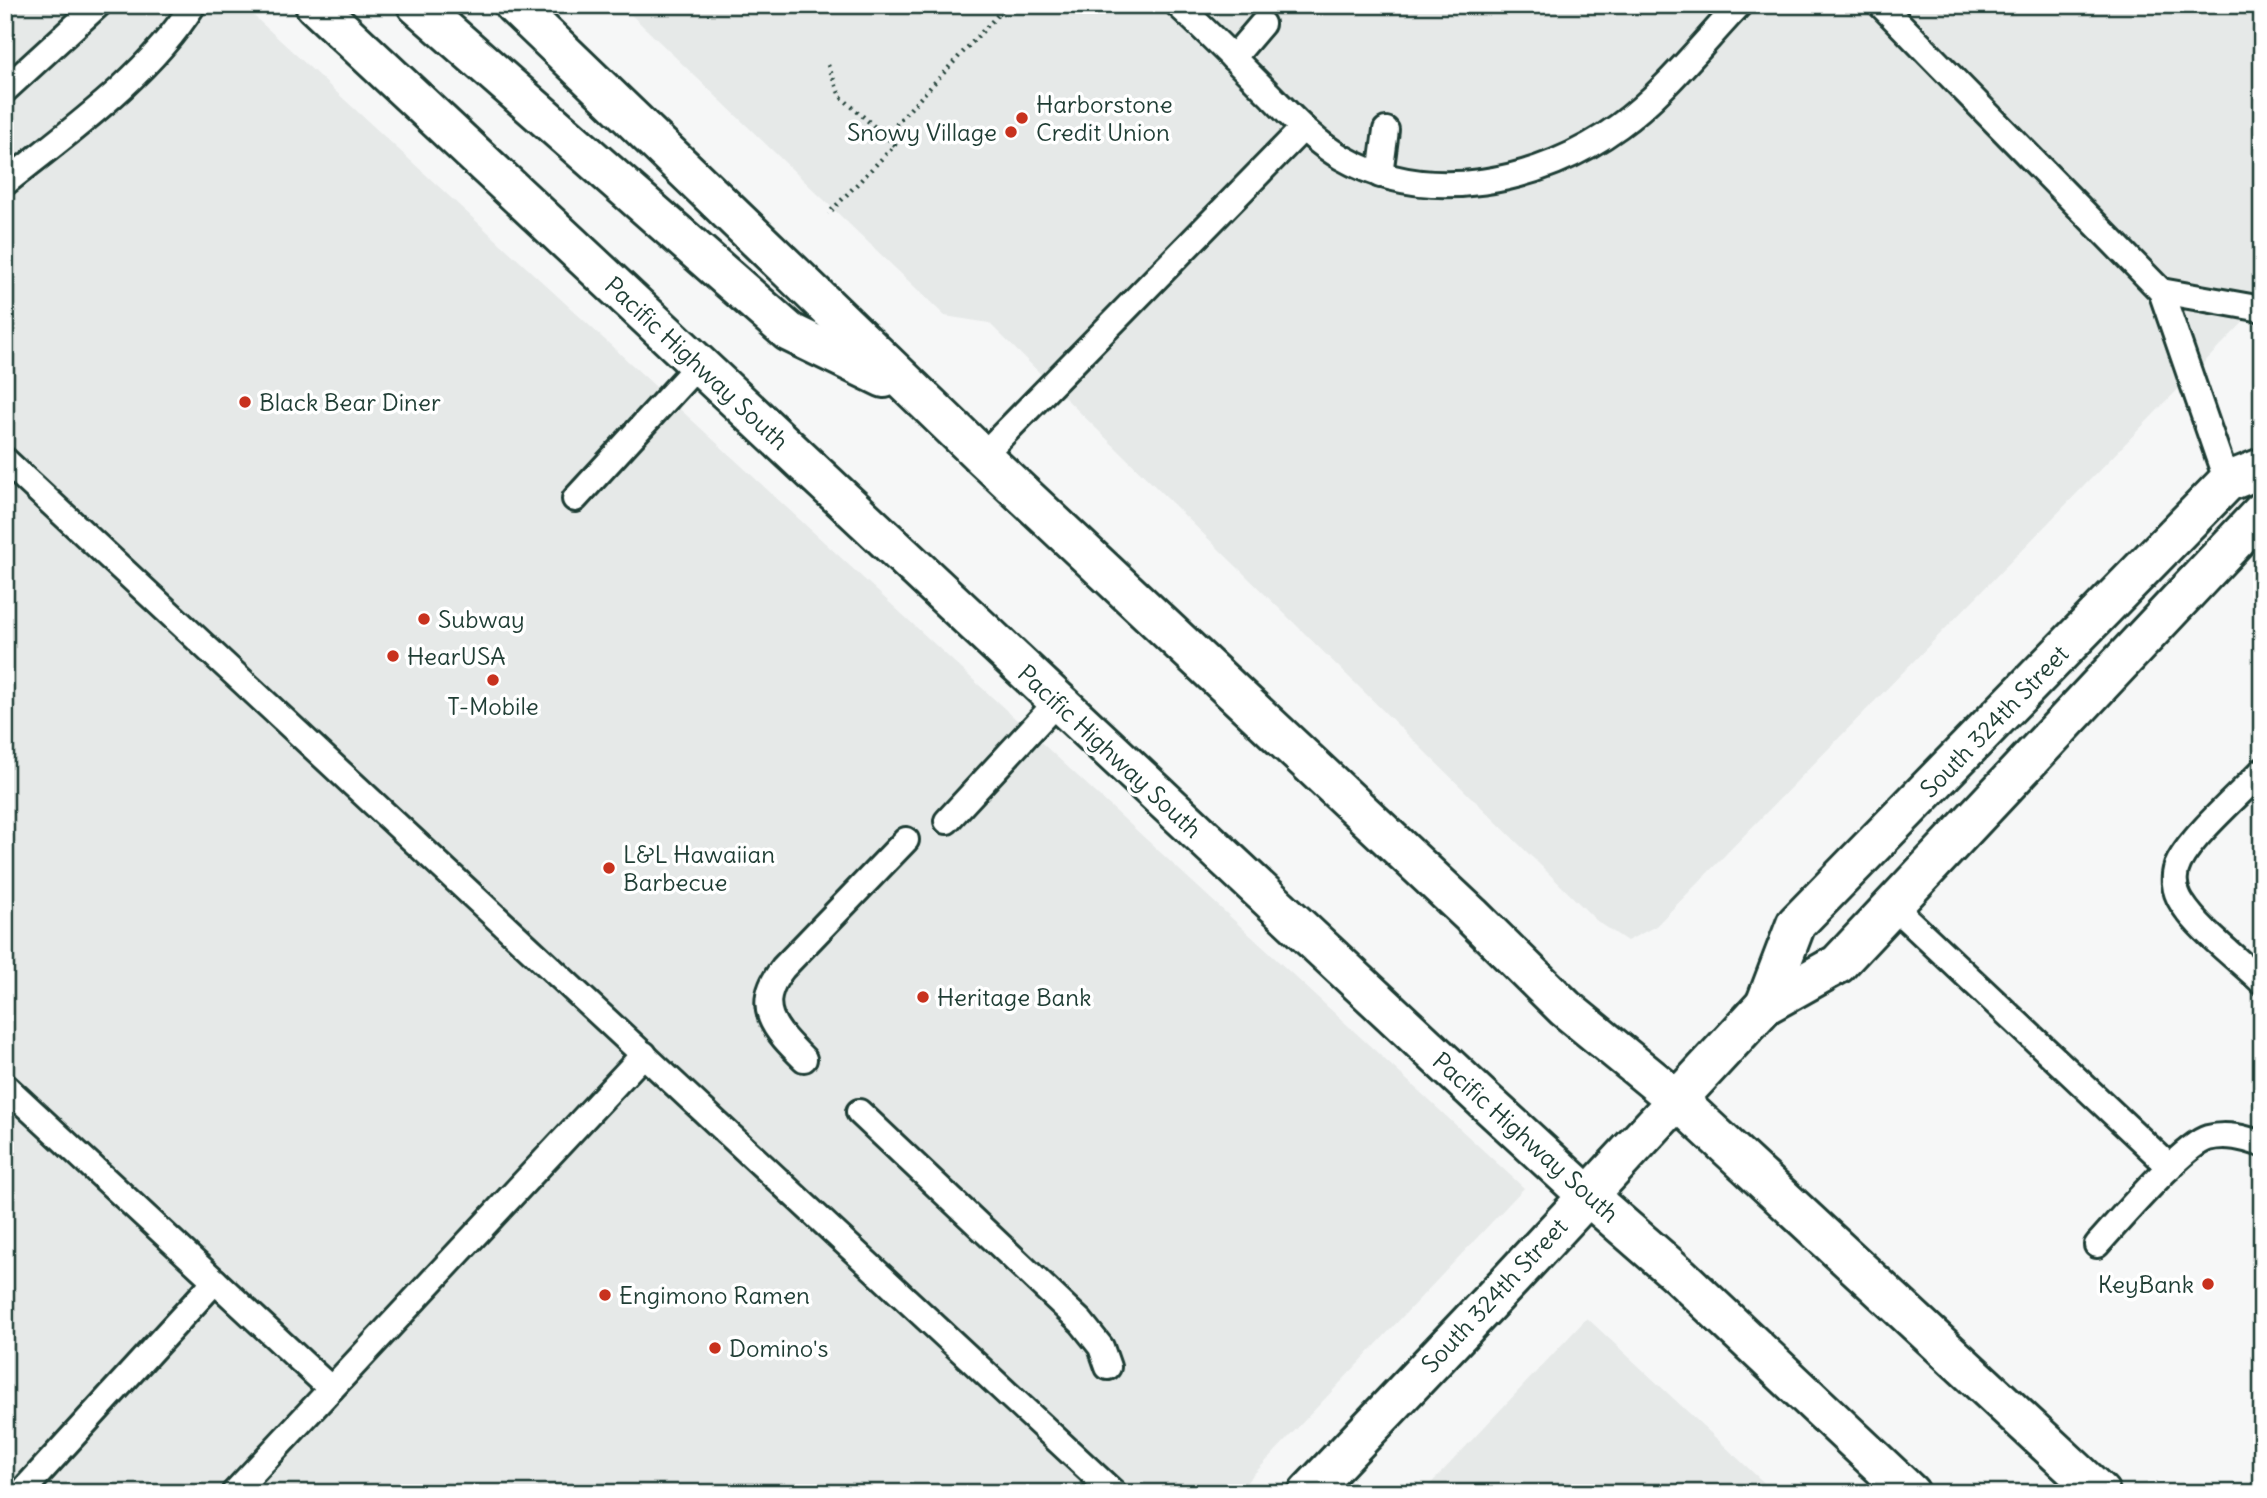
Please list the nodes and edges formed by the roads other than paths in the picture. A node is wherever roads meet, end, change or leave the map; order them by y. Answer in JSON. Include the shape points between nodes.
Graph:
{"nodes":[{"id":1,"x":98,"y":5,"type":"edge"},
{"id":2,"x":193,"y":5,"type":"edge"},
{"id":3,"x":315,"y":5,"type":"edge"},
{"id":4,"x":417,"y":5,"type":"edge"},
{"id":5,"x":514,"y":5,"type":"edge"},
{"id":6,"x":1178,"y":5,"type":"edge"},
{"id":7,"x":1739,"y":5,"type":"edge"},
{"id":8,"x":1881,"y":5,"type":"edge"},
{"id":9,"x":1262,"y":24,"type":"dead end"},
{"id":10,"x":1233,"y":58,"type":"junction"},
{"id":11,"x":5,"y":90,"type":"edge"},
{"id":12,"x":1303,"y":128,"type":"junction"},
{"id":13,"x":1386,"y":130,"type":"dead end"},
{"id":14,"x":1380,"y":175,"type":"junction"},
{"id":15,"x":5,"y":183,"type":"edge"},
{"id":16,"x":2161,"y":291,"type":"junction"},
{"id":17,"x":2262,"y":309,"type":"edge"},
{"id":18,"x":698,"y":365,"type":"junction"},
{"id":19,"x":917,"y":395,"type":"junction"},
{"id":20,"x":982,"y":456,"type":"junction"},
{"id":21,"x":5,"y":460,"type":"edge"},
{"id":22,"x":2245,"y":475,"type":"edge"},
{"id":23,"x":575,"y":499,"type":"dead end"},
{"id":24,"x":2262,"y":512,"type":"edge"},
{"id":25,"x":1057,"y":702,"type":"junction"},
{"id":26,"x":2262,"y":771,"type":"edge"},
{"id":27,"x":947,"y":821,"type":"dead end"},
{"id":28,"x":906,"y":840,"type":"dead end"},
{"id":29,"x":1893,"y":906,"type":"junction"},
{"id":30,"x":2262,"y":982,"type":"edge"},
{"id":31,"x":1765,"y":1005,"type":"junction"},
{"id":32,"x":644,"y":1054,"type":"junction"},
{"id":33,"x":804,"y":1059,"type":"dead end"},
{"id":34,"x":5,"y":1086,"type":"edge"},
{"id":35,"x":1676,"y":1099,"type":"junction"},
{"id":36,"x":859,"y":1112,"type":"dead end"},
{"id":37,"x":2262,"y":1144,"type":"edge"},
{"id":38,"x":2170,"y":1167,"type":"junction"},
{"id":39,"x":1587,"y":1195,"type":"junction"},
{"id":40,"x":2097,"y":1245,"type":"dead end"},
{"id":41,"x":215,"y":1281,"type":"junction"},
{"id":42,"x":1108,"y":1367,"type":"dead end"},
{"id":43,"x":331,"y":1389,"type":"junction"},
{"id":44,"x":21,"y":1493,"type":"edge"},
{"id":45,"x":234,"y":1493,"type":"edge"},
{"id":46,"x":1114,"y":1493,"type":"edge"},
{"id":47,"x":1308,"y":1493,"type":"edge"},
{"id":48,"x":1910,"y":1493,"type":"edge"},
{"id":49,"x":2100,"y":1493,"type":"edge"}],
"edges":[{"from":1,"to":11,"type":"lane"},
{"from":2,"to":15,"type":"lane","via":[[178,29],[103,106]]},
{"from":3,"to":18,"type":"main road","name":"Pacific Highway South"},
{"from":4,"to":19,"type":"main road","via":[[789,332]]},
{"from":5,"to":19,"type":"main road"},
{"from":6,"to":10,"type":"lane"},
{"from":7,"to":14,"type":"lane","via":[[1641,107],[1569,157],[1485,181],[1443,185],[1407,183]]},
{"from":8,"to":16,"type":"lane"},
{"from":9,"to":10,"type":"lane"},
{"from":10,"to":12,"type":"lane"},
{"from":12,"to":14,"type":"lane","via":[[1340,157]]},
{"from":12,"to":20,"type":"lane"},
{"from":13,"to":14,"type":"lane"},
{"from":16,"to":17,"type":"lane"},
{"from":16,"to":22,"type":"lane"},
{"from":18,"to":23,"type":"lane"},
{"from":18,"to":25,"type":"main road","name":"Pacific Highway South"},
{"from":19,"to":20,"type":"main road"},
{"from":20,"to":35,"type":"main road","via":[[1565,1008]]},
{"from":21,"to":32,"type":"lane"},
{"from":22,"to":31,"type":"main road","name":"South 324th Street","via":[[1796,924]]},
{"from":24,"to":29,"type":"main road","name":"South 324th Street"},
{"from":25,"to":27,"type":"lane"},
{"from":25,"to":39,"type":"main road","name":"Pacific Highway South"},
{"from":26,"to":30,"type":"lane","via":[[2191,844],[2174,881],[2191,916]]},
{"from":28,"to":33,"type":"lane","via":[[783,968],[772,986],[768,1002],[772,1024]]},
{"from":29,"to":31,"type":"main road","name":"South 324th Street","via":[[1838,964]]},
{"from":29,"to":38,"type":"lane"},
{"from":31,"to":35,"type":"main road","name":"South 324th Street"},
{"from":32,"to":43,"type":"lane"},
{"from":32,"to":46,"type":"lane"},
{"from":34,"to":41,"type":"lane"},
{"from":35,"to":39,"type":"main road","name":"South 324th Street"},
{"from":35,"to":49,"type":"main road"},
{"from":36,"to":42,"type":"lane","via":[[1081,1322],[1101,1347]]},
{"from":37,"to":38,"type":"lane","via":[[2239,1136],[2208,1138]]},
{"from":38,"to":40,"type":"lane"},
{"from":39,"to":47,"type":"main road","name":"South 324th Street"},
{"from":39,"to":48,"type":"main road","name":"Pacific Highway South","via":[[1680,1276]]},
{"from":41,"to":43,"type":"lane"},
{"from":41,"to":44,"type":"lane"},
{"from":43,"to":45,"type":"lane"}]}
